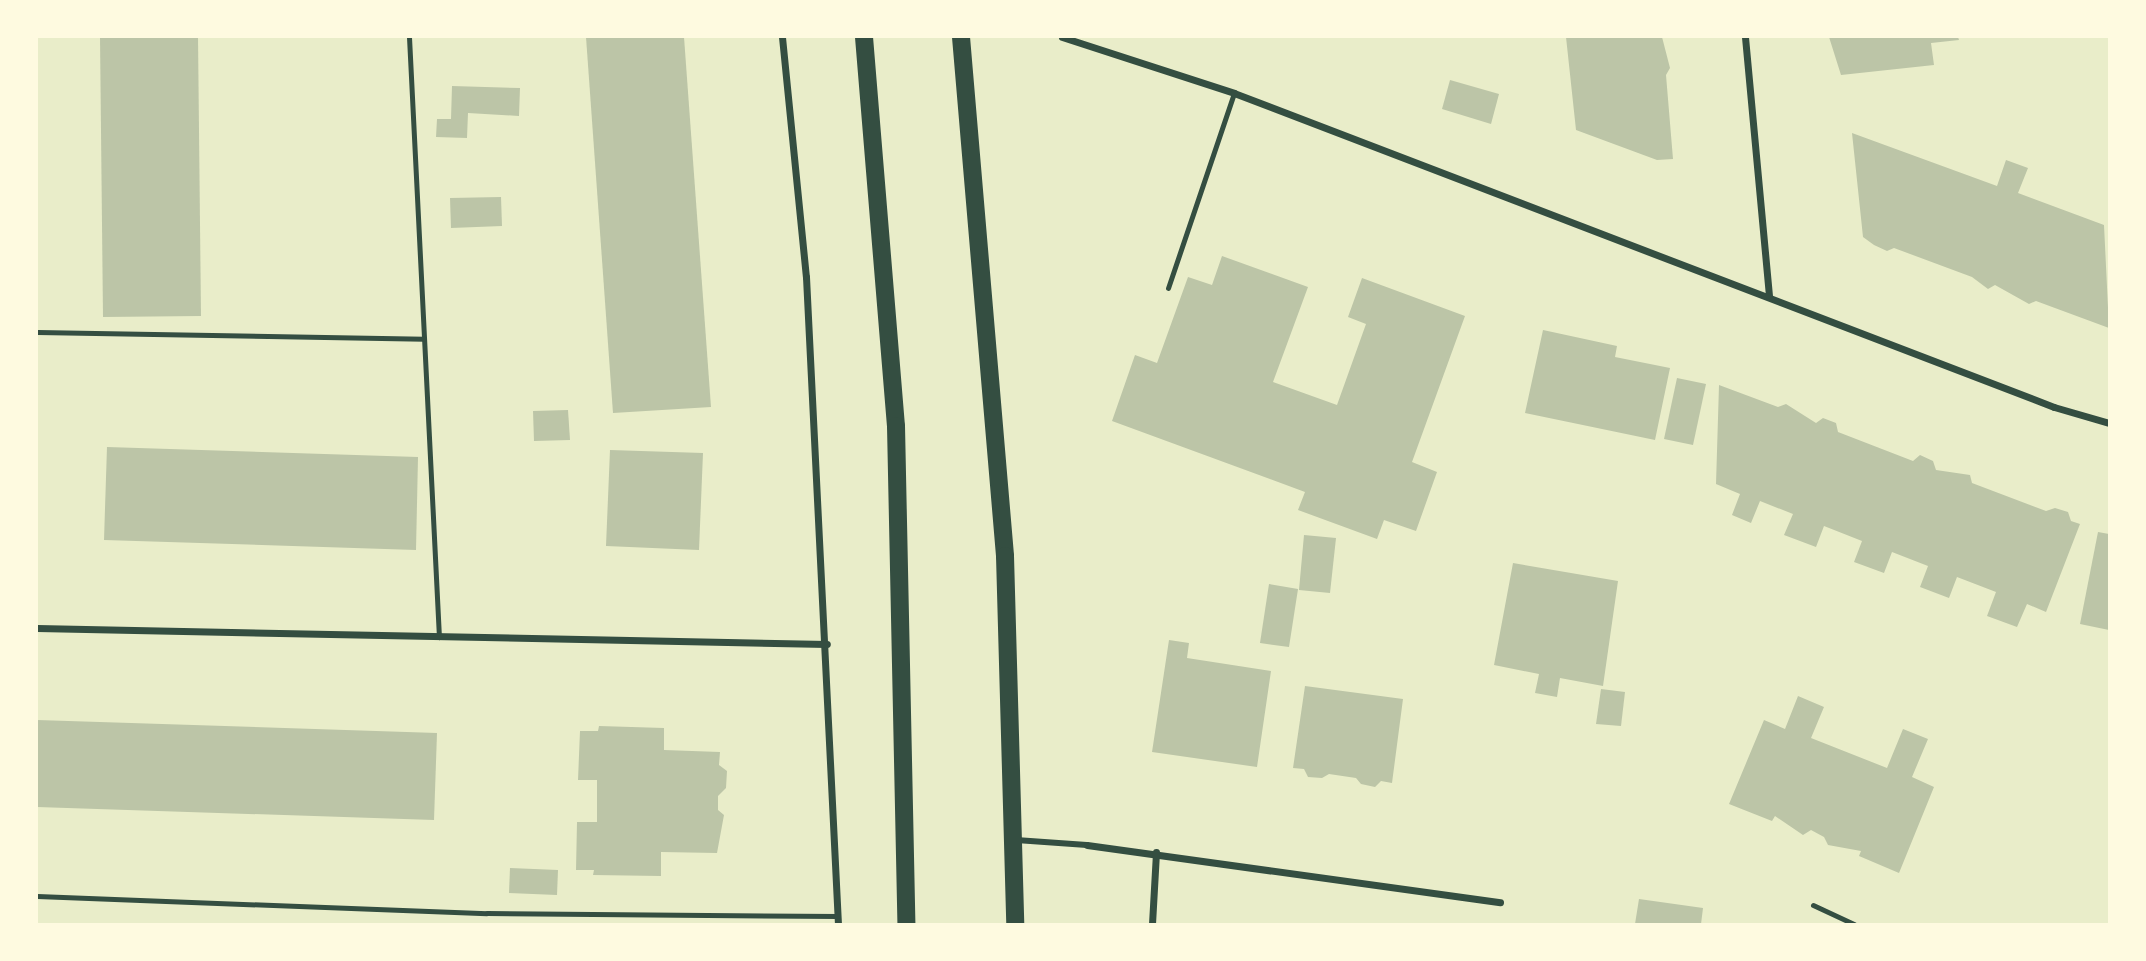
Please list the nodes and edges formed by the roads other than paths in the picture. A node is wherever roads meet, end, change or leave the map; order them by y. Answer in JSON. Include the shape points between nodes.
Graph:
{"nodes":[{"id":1,"x":409,"y":37,"type":"edge"},
{"id":2,"x":782,"y":37,"type":"edge"},
{"id":3,"x":864,"y":37,"type":"edge"},
{"id":4,"x":961,"y":37,"type":"edge"},
{"id":5,"x":1062,"y":37,"type":"edge"},
{"id":6,"x":1745,"y":37,"type":"edge"},
{"id":7,"x":1234,"y":93,"type":"junction"},
{"id":8,"x":1168,"y":288,"type":"dead end"},
{"id":9,"x":1769,"y":295,"type":"junction"},
{"id":10,"x":37,"y":332,"type":"edge"},
{"id":11,"x":424,"y":339,"type":"junction"},
{"id":12,"x":2109,"y":423,"type":"edge"},
{"id":13,"x":37,"y":628,"type":"edge"},
{"id":14,"x":439,"y":637,"type":"junction"},
{"id":15,"x":827,"y":644,"type":"junction"},
{"id":16,"x":1013,"y":840,"type":"junction"},
{"id":17,"x":1087,"y":845,"type":"joint"},
{"id":18,"x":1156,"y":852,"type":"junction"},
{"id":19,"x":37,"y":896,"type":"edge"},
{"id":20,"x":1500,"y":902,"type":"dead end"},
{"id":21,"x":1813,"y":905,"type":"dead end"},
{"id":22,"x":838,"y":920,"type":"edge"},
{"id":23,"x":906,"y":924,"type":"edge"},
{"id":24,"x":1015,"y":924,"type":"edge"},
{"id":25,"x":1152,"y":924,"type":"edge"},
{"id":26,"x":1854,"y":924,"type":"edge"}],
"edges":[{"from":1,"to":11,"type":"lane"},
{"from":2,"to":15,"type":"street","via":[[806,277]]},
{"from":3,"to":23,"type":"main road","via":[[896,426]]},
{"from":4,"to":16,"type":"main road","via":[[1005,556]]},
{"from":5,"to":7,"type":"street"},
{"from":6,"to":9,"type":"street"},
{"from":7,"to":8,"type":"lane"},
{"from":7,"to":9,"type":"street"},
{"from":9,"to":12,"type":"street","via":[[2054,407]]},
{"from":10,"to":11,"type":"lane"},
{"from":11,"to":14,"type":"lane"},
{"from":13,"to":14,"type":"street"},
{"from":14,"to":15,"type":"street"},
{"from":15,"to":22,"type":"street"},
{"from":16,"to":17,"type":"street"},
{"from":16,"to":24,"type":"main road"},
{"from":17,"to":18,"type":"street"},
{"from":18,"to":20,"type":"street"},
{"from":18,"to":25,"type":"street"},
{"from":19,"to":22,"type":"lane","via":[[487,913]]},
{"from":21,"to":26,"type":"lane"}]}
